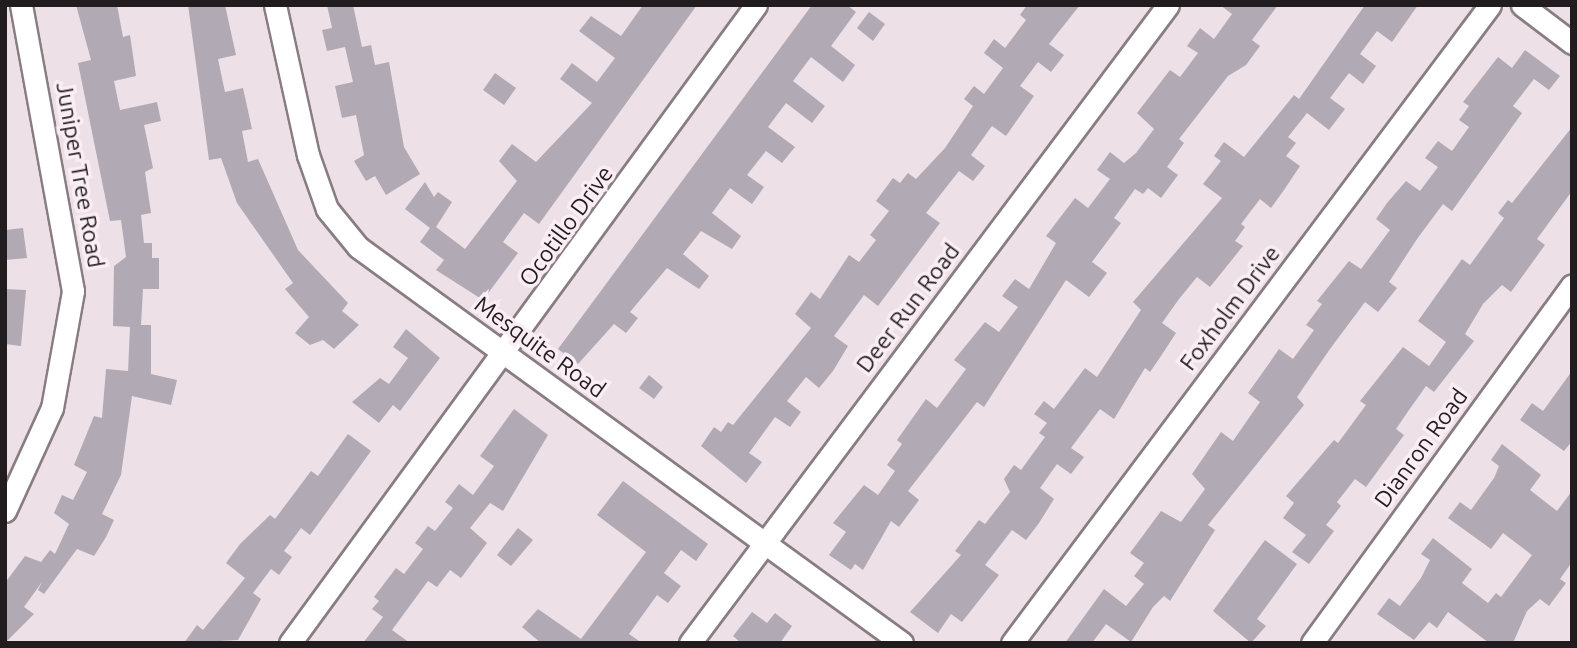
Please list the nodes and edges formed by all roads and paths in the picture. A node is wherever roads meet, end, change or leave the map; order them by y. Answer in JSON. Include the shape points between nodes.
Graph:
{"nodes":[{"id":1,"x":21,"y":5,"type":"edge"},
{"id":2,"x":275,"y":5,"type":"edge"},
{"id":3,"x":756,"y":5,"type":"edge"},
{"id":4,"x":1168,"y":5,"type":"edge"},
{"id":5,"x":1490,"y":5,"type":"edge"},
{"id":6,"x":1522,"y":5,"type":"edge"},
{"id":7,"x":1572,"y":43,"type":"edge"},
{"id":8,"x":1572,"y":285,"type":"edge"},
{"id":9,"x":506,"y":355,"type":"junction"},
{"id":10,"x":5,"y":511,"type":"edge"},
{"id":11,"x":765,"y":543,"type":"junction"},
{"id":12,"x":290,"y":643,"type":"edge"},
{"id":13,"x":690,"y":643,"type":"edge"},
{"id":14,"x":902,"y":643,"type":"edge"},
{"id":15,"x":1012,"y":643,"type":"edge"},
{"id":16,"x":1312,"y":643,"type":"edge"}],
"edges":[{"from":1,"to":10,"type":"street","name":"Juniper Tree Road","via":[[73,291],[52,408]]},
{"from":2,"to":9,"type":"street","name":"Mesquite Road","via":[[327,209],[358,247]]},
{"from":3,"to":9,"type":"street","name":"Ocotillo Drive"},
{"from":4,"to":11,"type":"street","name":"Deer Run Road"},
{"from":5,"to":15,"type":"street","name":"Foxholm Drive"},
{"from":6,"to":7,"type":"street"},
{"from":8,"to":16,"type":"street","name":"Dianron Road"},
{"from":9,"to":11,"type":"street","name":"Mesquite Road"},
{"from":9,"to":12,"type":"street","name":"Ocotillo Drive"},
{"from":11,"to":13,"type":"street","name":"Deer Run Road"},
{"from":11,"to":14,"type":"street","name":"Mesquite Road"}]}
